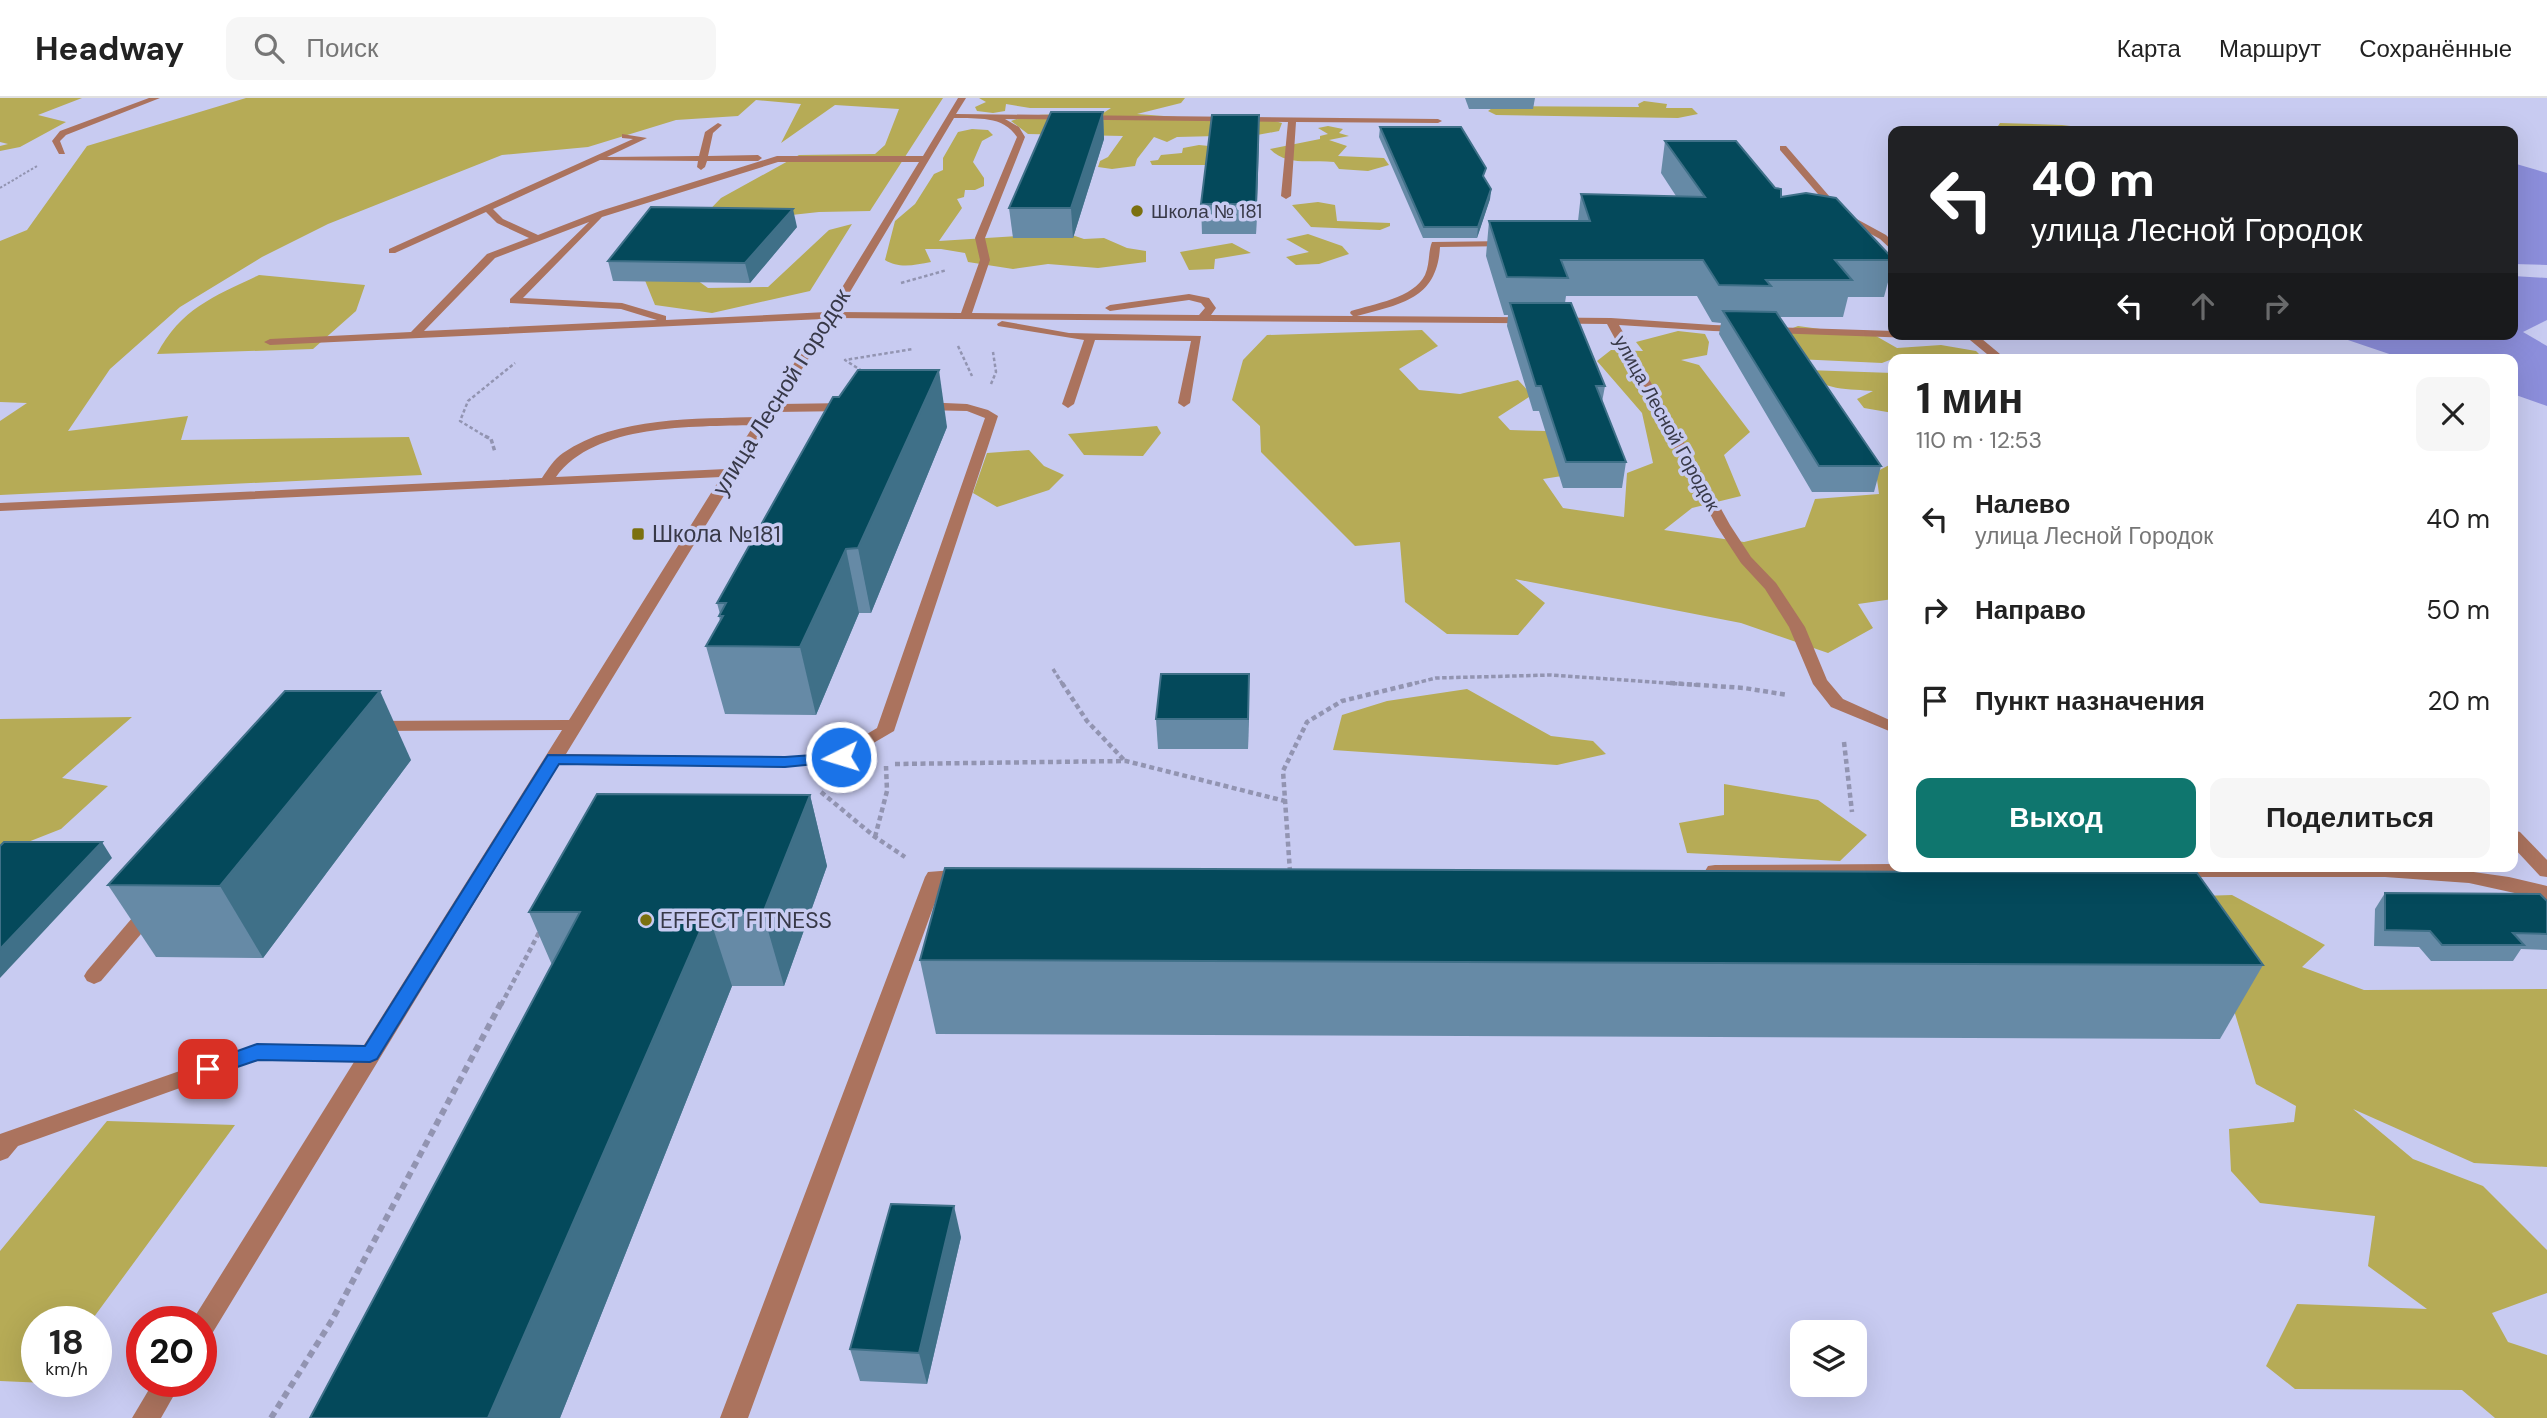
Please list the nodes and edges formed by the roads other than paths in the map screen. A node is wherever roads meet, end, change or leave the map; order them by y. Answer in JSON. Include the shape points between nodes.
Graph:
{"nodes":[{"id":1,"x":156,"y":98,"type":"edge"},
{"id":2,"x":962,"y":98,"type":"edge"},
{"id":3,"x":952,"y":116,"type":"junction"},
{"id":4,"x":995,"y":116,"type":"junction"},
{"id":5,"x":1292,"y":119,"type":"junction"},
{"id":6,"x":1438,"y":121,"type":"dead end"},
{"id":7,"x":718,"y":125,"type":"dead end"},
{"id":8,"x":625,"y":136,"type":"dead end"},
{"id":9,"x":1783,"y":148,"type":"dead end"},
{"id":10,"x":62,"y":152,"type":"road end"},
{"id":11,"x":705,"y":158,"type":"junction"},
{"id":12,"x":777,"y":159,"type":"junction"},
{"id":13,"x":926,"y":159,"type":"junction"},
{"id":14,"x":593,"y":160,"type":"junction"},
{"id":15,"x":694,"y":183,"type":"junction"},
{"id":16,"x":1286,"y":196,"type":"dead end"},
{"id":17,"x":487,"y":208,"type":"junction"},
{"id":18,"x":603,"y":213,"type":"junction"},
{"id":19,"x":1839,"y":213,"type":"junction"},
{"id":20,"x":1827,"y":215,"type":"edge"},
{"id":21,"x":535,"y":237,"type":"junction"},
{"id":22,"x":1888,"y":242,"type":"edge"},
{"id":23,"x":1515,"y":244,"type":"edge"},
{"id":24,"x":392,"y":250,"type":"dead end"},
{"id":25,"x":831,"y":315,"type":"junction"},
{"id":26,"x":965,"y":316,"type":"junction"},
{"id":27,"x":1038,"y":316,"type":"junction"},
{"id":28,"x":1202,"y":318,"type":"junction"},
{"id":29,"x":1338,"y":319,"type":"junction"},
{"id":30,"x":1611,"y":321,"type":"junction"},
{"id":31,"x":677,"y":322,"type":"junction"},
{"id":32,"x":1888,"y":334,"type":"edge"},
{"id":33,"x":414,"y":335,"type":"junction"},
{"id":34,"x":1090,"y":337,"type":"junction"},
{"id":35,"x":1977,"y":340,"type":"edge"},
{"id":36,"x":270,"y":342,"type":"dead end"},
{"id":37,"x":1994,"y":354,"type":"edge"},
{"id":38,"x":1184,"y":403,"type":"dead end"},
{"id":39,"x":1068,"y":404,"type":"dead end"},
{"id":40,"x":911,"y":406,"type":"edge"},
{"id":41,"x":869,"y":407,"type":"edge"},
{"id":42,"x":767,"y":414,"type":"junction"},
{"id":43,"x":730,"y":473,"type":"junction"},
{"id":44,"x":546,"y":481,"type":"junction"},
{"id":45,"x":0,"y":507,"type":"edge"},
{"id":46,"x":575,"y":725,"type":"junction"},
{"id":47,"x":1888,"y":725,"type":"edge"},
{"id":48,"x":359,"y":726,"type":"edge"},
{"id":49,"x":554,"y":759,"type":"junction"},
{"id":50,"x":2518,"y":841,"type":"edge"},
{"id":51,"x":1888,"y":870,"type":"edge"},
{"id":52,"x":1692,"y":871,"type":"edge"},
{"id":53,"x":2547,"y":871,"type":"edge"},
{"id":54,"x":2387,"y":872,"type":"edge"},
{"id":55,"x":990,"y":876,"type":"edge"},
{"id":56,"x":166,"y":892,"type":"edge"},
{"id":57,"x":2547,"y":893,"type":"edge"},
{"id":58,"x":94,"y":976,"type":"dead end"},
{"id":59,"x":370,"y":1054,"type":"junction"},
{"id":60,"x":3,"y":1143,"type":"edge"},
{"id":61,"x":215,"y":1306,"type":"edge"},
{"id":62,"x":159,"y":1397,"type":"edge"},
{"id":63,"x":146,"y":1418,"type":"edge"},
{"id":64,"x":734,"y":1418,"type":"edge"}],
"edges":[{"from":1,"to":10,"type":"street","via":[[63,133],[56,141]]},
{"from":2,"to":3,"type":"street","name":"улица Лесной Городок"},
{"from":3,"to":4,"type":"street"},
{"from":3,"to":13,"type":"street","name":"улица Лесной Городок"},
{"from":4,"to":5,"type":"street"},
{"from":4,"to":26,"type":"street","via":[[1021,137],[980,238],[985,260]]},
{"from":5,"to":6,"type":"street"},
{"from":5,"to":16,"type":"street"},
{"from":7,"to":11,"type":"street","via":[[709,132]]},
{"from":8,"to":14,"type":"street","via":[[643,138]]},
{"from":9,"to":19,"type":"street"},
{"from":11,"to":12,"type":"street"},
{"from":11,"to":14,"type":"street"},
{"from":11,"to":15,"type":"street"},
{"from":12,"to":13,"type":"street"},
{"from":12,"to":15,"type":"street"},
{"from":13,"to":25,"type":"street","name":"улица Лесной Городок"},
{"from":14,"to":17,"type":"street"},
{"from":15,"to":18,"type":"street"},
{"from":17,"to":21,"type":"street","via":[[500,221]]},
{"from":17,"to":24,"type":"street"},
{"from":18,"to":21,"type":"street"},
{"from":18,"to":31,"type":"street","via":[[513,301],[622,306]]},
{"from":19,"to":20,"type":"street"},
{"from":19,"to":22,"type":"street"},
{"from":21,"to":33,"type":"street","via":[[491,256]]},
{"from":23,"to":29,"type":"street","via":[[1435,244],[1428,281],[1412,293]]},
{"from":25,"to":26,"type":"street"},
{"from":25,"to":31,"type":"street"},
{"from":25,"to":42,"type":"street","name":"улица Лесной Городок"},
{"from":26,"to":27,"type":"street"},
{"from":26,"to":34,"type":"street"},
{"from":27,"to":28,"type":"street"},
{"from":27,"to":28,"type":"street","via":[[1189,297],[1205,300],[1211,308]]},
{"from":28,"to":29,"type":"street"},
{"from":29,"to":30,"type":"street"},
{"from":30,"to":32,"type":"street"},
{"from":30,"to":47,"type":"street","name":"улица Лесной Городок","via":[[1723,525],[1797,627],[1819,681],[1837,702]]},
{"from":31,"to":33,"type":"street"},
{"from":33,"to":36,"type":"street"},
{"from":34,"to":38,"type":"street","via":[[1197,338]]},
{"from":34,"to":39,"type":"street"},
{"from":35,"to":37,"type":"street"},
{"from":40,"to":49,"type":"street","via":[[964,407],[992,416],[885,731],[841,757],[785,762]]},
{"from":41,"to":42,"type":"street"},
{"from":42,"to":43,"type":"street","name":"улица Лесной Городок"},
{"from":42,"to":44,"type":"street","via":[[670,425],[599,440],[566,456]]},
{"from":43,"to":44,"type":"street"},
{"from":43,"to":46,"type":"street","name":"улица Лесной Городок"},
{"from":44,"to":45,"type":"street"},
{"from":46,"to":48,"type":"street"},
{"from":46,"to":49,"type":"street","name":"улица Лесной Городок"},
{"from":49,"to":59,"type":"street","name":"улица Лесной Городок"},
{"from":50,"to":53,"type":"street"},
{"from":51,"to":52,"type":"street"},
{"from":54,"to":57,"type":"street","via":[[2508,881]]},
{"from":55,"to":64,"type":"street","via":[[935,877]]},
{"from":56,"to":58,"type":"street"},
{"from":59,"to":60,"type":"street","via":[[257,1052]]},
{"from":59,"to":61,"type":"street","name":"улица Лесной Городок"},
{"from":62,"to":63,"type":"street"}]}
